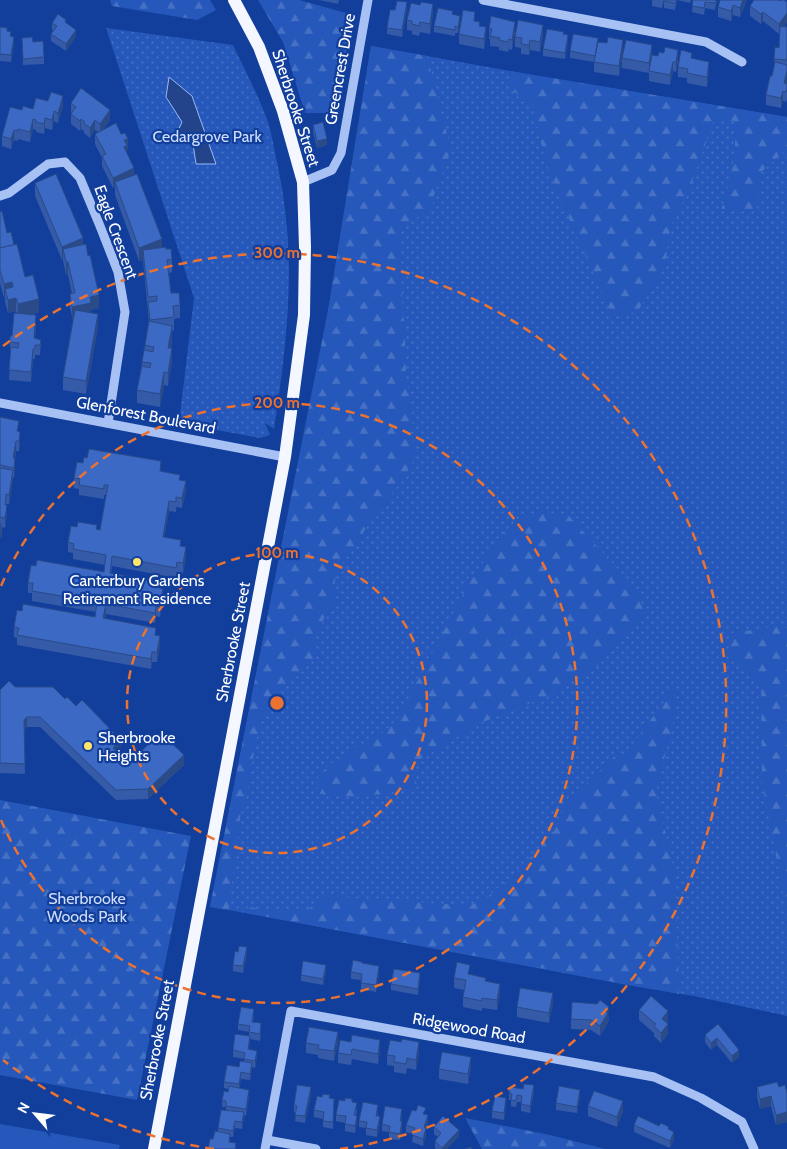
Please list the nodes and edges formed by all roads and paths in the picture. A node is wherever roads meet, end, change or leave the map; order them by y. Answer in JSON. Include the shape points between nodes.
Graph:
{"nodes":[{"id":1,"x":234,"y":0,"type":"edge"},
{"id":2,"x":368,"y":0,"type":"edge"},
{"id":3,"x":483,"y":0,"type":"edge"},
{"id":4,"x":742,"y":62,"type":"dead end"},
{"id":5,"x":303,"y":182,"type":"junction"},
{"id":6,"x":0,"y":196,"type":"edge"},
{"id":7,"x":0,"y":403,"type":"edge"},
{"id":8,"x":108,"y":423,"type":"junction"},
{"id":9,"x":285,"y":457,"type":"junction"},
{"id":10,"x":266,"y":1144,"type":"edge"},
{"id":11,"x":154,"y":1149,"type":"edge"},
{"id":12,"x":316,"y":1149,"type":"edge"},
{"id":13,"x":754,"y":1149,"type":"edge"}],
"edges":[{"from":1,"to":5,"type":"main road","name":"Sherbrooke Street","via":[[259,47],[283,111]]},
{"from":2,"to":5,"type":"street","name":"Greencrest Drive","via":[[341,153],[332,170]]},
{"from":3,"to":4,"type":"street","via":[[706,42]]},
{"from":5,"to":9,"type":"main road","name":"Sherbrooke Street","via":[[304,315]]},
{"from":6,"to":8,"type":"street","name":"Eagle Crescent","via":[[48,164],[65,162],[80,178],[118,272],[125,312]]},
{"from":7,"to":8,"type":"street","name":"Glenforest Boulevard"},
{"from":8,"to":9,"type":"street","name":"Glenforest Boulevard"},
{"from":9,"to":11,"type":"main road","name":"Sherbrooke Street"},
{"from":10,"to":12,"type":"street"},
{"from":10,"to":13,"type":"street","name":"Ridgewood Road","via":[[291,1011],[654,1077],[742,1122]]}]}
